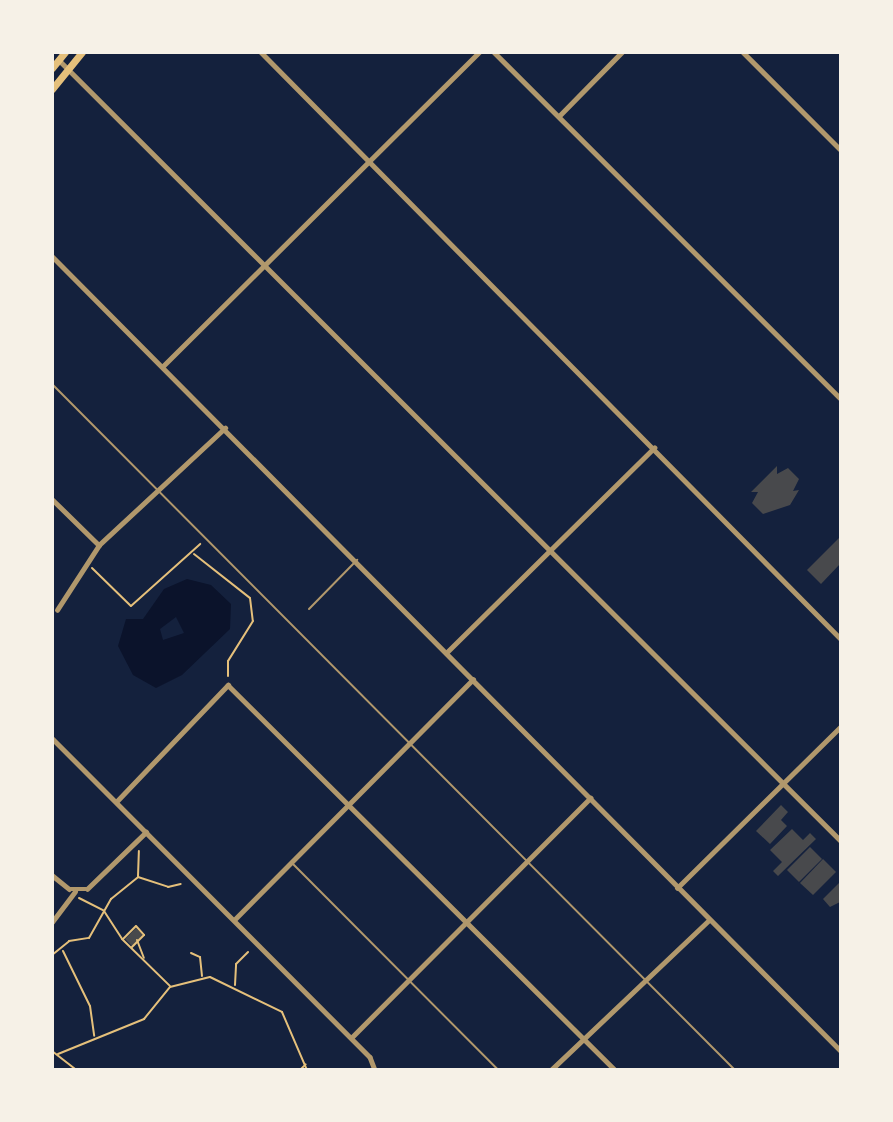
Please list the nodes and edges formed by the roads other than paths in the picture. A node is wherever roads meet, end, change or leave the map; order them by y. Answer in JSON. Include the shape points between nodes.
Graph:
{"nodes":[{"id":1,"x":65,"y":52,"type":"edge"},
{"id":2,"x":82,"y":52,"type":"edge"},
{"id":3,"x":261,"y":52,"type":"edge"},
{"id":4,"x":479,"y":52,"type":"edge"},
{"id":5,"x":494,"y":52,"type":"edge"},
{"id":6,"x":622,"y":52,"type":"edge"},
{"id":7,"x":743,"y":52,"type":"edge"},
{"id":8,"x":59,"y":60,"type":"junction"},
{"id":9,"x":52,"y":68,"type":"edge"},
{"id":10,"x":69,"y":68,"type":"junction"},
{"id":11,"x":52,"y":89,"type":"edge"},
{"id":12,"x":559,"y":116,"type":"junction"},
{"id":13,"x":841,"y":149,"type":"edge"},
{"id":14,"x":371,"y":162,"type":"junction"},
{"id":15,"x":52,"y":256,"type":"edge"},
{"id":16,"x":265,"y":264,"type":"junction"},
{"id":17,"x":163,"y":366,"type":"junction"},
{"id":18,"x":52,"y":384,"type":"edge"},
{"id":19,"x":841,"y":398,"type":"edge"},
{"id":20,"x":225,"y":428,"type":"junction"},
{"id":21,"x":654,"y":448,"type":"junction"},
{"id":22,"x":159,"y":491,"type":"junction"},
{"id":23,"x":52,"y":499,"type":"edge"},
{"id":24,"x":99,"y":545,"type":"junction"},
{"id":25,"x":552,"y":551,"type":"junction"},
{"id":26,"x":357,"y":560,"type":"junction"},
{"id":27,"x":309,"y":609,"type":"dead end"},
{"id":28,"x":57,"y":610,"type":"dead end"},
{"id":29,"x":841,"y":638,"type":"edge"},
{"id":30,"x":447,"y":652,"type":"junction"},
{"id":31,"x":473,"y":679,"type":"junction"},
{"id":32,"x":841,"y":727,"type":"edge"},
{"id":33,"x":52,"y":738,"type":"edge"},
{"id":34,"x":409,"y":742,"type":"junction"},
{"id":35,"x":784,"y":783,"type":"junction"},
{"id":36,"x":590,"y":798,"type":"junction"},
{"id":37,"x":116,"y":802,"type":"junction"},
{"id":38,"x":349,"y":803,"type":"junction"},
{"id":39,"x":146,"y":832,"type":"junction"},
{"id":40,"x":841,"y":840,"type":"edge"},
{"id":41,"x":527,"y":861,"type":"junction"},
{"id":42,"x":290,"y":862,"type":"junction"},
{"id":43,"x":52,"y":875,"type":"edge"},
{"id":44,"x":677,"y":888,"type":"junction"},
{"id":45,"x":75,"y":891,"type":"junction"},
{"id":46,"x":709,"y":919,"type":"junction"},
{"id":47,"x":234,"y":920,"type":"junction"},
{"id":48,"x":464,"y":921,"type":"junction"},
{"id":49,"x":52,"y":922,"type":"edge"},
{"id":50,"x":411,"y":978,"type":"junction"},
{"id":51,"x":645,"y":980,"type":"junction"},
{"id":52,"x":351,"y":1038,"type":"junction"},
{"id":53,"x":584,"y":1038,"type":"junction"},
{"id":54,"x":841,"y":1050,"type":"edge"},
{"id":55,"x":374,"y":1069,"type":"edge"},
{"id":56,"x":498,"y":1069,"type":"edge"},
{"id":57,"x":551,"y":1069,"type":"edge"},
{"id":58,"x":615,"y":1069,"type":"edge"},
{"id":59,"x":735,"y":1069,"type":"edge"}],
"edges":[{"from":1,"to":8,"type":"main road"},
{"from":2,"to":10,"type":"main road"},
{"from":3,"to":14,"type":"street"},
{"from":4,"to":14,"type":"street"},
{"from":5,"to":12,"type":"street"},
{"from":6,"to":12,"type":"street"},
{"from":7,"to":13,"type":"street"},
{"from":8,"to":9,"type":"main road"},
{"from":8,"to":10,"type":"street"},
{"from":10,"to":11,"type":"main road"},
{"from":10,"to":16,"type":"street"},
{"from":12,"to":19,"type":"street"},
{"from":14,"to":16,"type":"street"},
{"from":14,"to":21,"type":"street"},
{"from":15,"to":17,"type":"street"},
{"from":16,"to":17,"type":"street"},
{"from":16,"to":25,"type":"street"},
{"from":17,"to":20,"type":"street"},
{"from":18,"to":22,"type":"lane"},
{"from":20,"to":22,"type":"street"},
{"from":20,"to":26,"type":"street"},
{"from":21,"to":25,"type":"street"},
{"from":21,"to":29,"type":"street"},
{"from":22,"to":24,"type":"street"},
{"from":22,"to":34,"type":"lane"},
{"from":23,"to":24,"type":"street"},
{"from":24,"to":28,"type":"street"},
{"from":25,"to":30,"type":"street"},
{"from":25,"to":35,"type":"street"},
{"from":26,"to":27,"type":"lane"},
{"from":26,"to":30,"type":"street"},
{"from":30,"to":31,"type":"street"},
{"from":31,"to":34,"type":"street"},
{"from":31,"to":36,"type":"street"},
{"from":32,"to":35,"type":"street"},
{"from":33,"to":37,"type":"street"},
{"from":34,"to":38,"type":"street"},
{"from":34,"to":41,"type":"lane"},
{"from":35,"to":40,"type":"street"},
{"from":35,"to":44,"type":"street"},
{"from":36,"to":41,"type":"street"},
{"from":36,"to":44,"type":"street"},
{"from":37,"to":38,"type":"street","via":[[228,685]]},
{"from":37,"to":39,"type":"street"},
{"from":38,"to":42,"type":"street"},
{"from":38,"to":48,"type":"street"},
{"from":39,"to":45,"type":"street","via":[[91,886]]},
{"from":39,"to":47,"type":"street"},
{"from":41,"to":48,"type":"street"},
{"from":41,"to":51,"type":"lane"},
{"from":42,"to":47,"type":"street"},
{"from":42,"to":50,"type":"lane"},
{"from":43,"to":45,"type":"street"},
{"from":44,"to":46,"type":"street"},
{"from":45,"to":49,"type":"street"},
{"from":46,"to":51,"type":"street"},
{"from":46,"to":54,"type":"street"},
{"from":47,"to":52,"type":"street"},
{"from":48,"to":50,"type":"street"},
{"from":48,"to":53,"type":"street"},
{"from":50,"to":52,"type":"street"},
{"from":50,"to":56,"type":"lane"},
{"from":51,"to":53,"type":"street"},
{"from":51,"to":59,"type":"lane"},
{"from":52,"to":55,"type":"street"},
{"from":53,"to":57,"type":"street"},
{"from":53,"to":58,"type":"street"}]}
